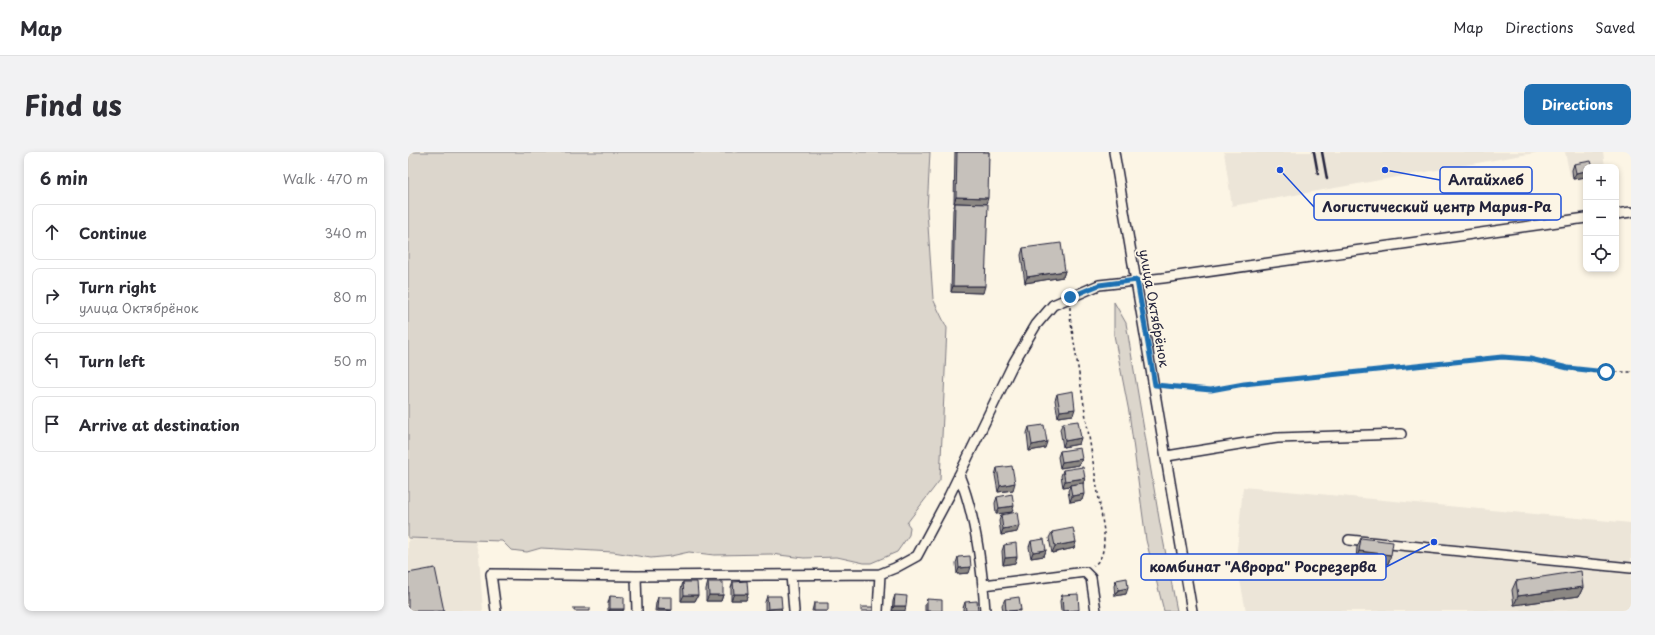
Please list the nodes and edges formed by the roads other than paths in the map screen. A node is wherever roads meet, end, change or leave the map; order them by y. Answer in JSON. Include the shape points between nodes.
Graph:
{"nodes":[{"id":1,"x":1114,"y":152,"type":"edge"},
{"id":2,"x":1631,"y":212,"type":"edge"},
{"id":3,"x":1619,"y":214,"type":"edge"},
{"id":4,"x":1583,"y":218,"type":"edge"},
{"id":5,"x":1137,"y":280,"type":"junction"},
{"id":6,"x":1401,"y":434,"type":"dead end"},
{"id":7,"x":1166,"y":456,"type":"junction"},
{"id":8,"x":959,"y":475,"type":"junction"},
{"id":9,"x":1349,"y":540,"type":"dead end"},
{"id":10,"x":1631,"y":568,"type":"edge"},
{"id":11,"x":880,"y":574,"type":"junction"},
{"id":12,"x":791,"y":575,"type":"junction"},
{"id":13,"x":636,"y":576,"type":"junction"},
{"id":14,"x":984,"y":584,"type":"junction"},
{"id":15,"x":496,"y":611,"type":"edge"},
{"id":16,"x":637,"y":611,"type":"edge"},
{"id":17,"x":794,"y":611,"type":"edge"},
{"id":18,"x":878,"y":611,"type":"edge"},
{"id":19,"x":985,"y":611,"type":"edge"},
{"id":20,"x":1096,"y":611,"type":"edge"},
{"id":21,"x":1192,"y":611,"type":"edge"}],
"edges":[{"from":1,"to":5,"type":"street","name":"улица Октябрёнок"},
{"from":2,"to":3,"type":"street"},
{"from":4,"to":5,"type":"street"},
{"from":5,"to":7,"type":"street","name":"улица Октябрёнок"},
{"from":5,"to":8,"type":"street","via":[[1099,285],[1053,305],[1036,325],[1014,362]]},
{"from":6,"to":7,"type":"street","via":[[1277,438]]},
{"from":7,"to":21,"type":"street","name":"улица Октябрёнок"},
{"from":8,"to":11,"type":"street","via":[[917,556]]},
{"from":8,"to":14,"type":"street","via":[[966,493]]},
{"from":9,"to":10,"type":"street"},
{"from":11,"to":12,"type":"street"},
{"from":11,"to":18,"type":"street"},
{"from":12,"to":13,"type":"street"},
{"from":12,"to":17,"type":"street"},
{"from":13,"to":15,"type":"street","via":[[491,574]]},
{"from":13,"to":16,"type":"street"},
{"from":14,"to":19,"type":"street"},
{"from":14,"to":20,"type":"street","via":[[1085,572],[1091,578]]}]}
